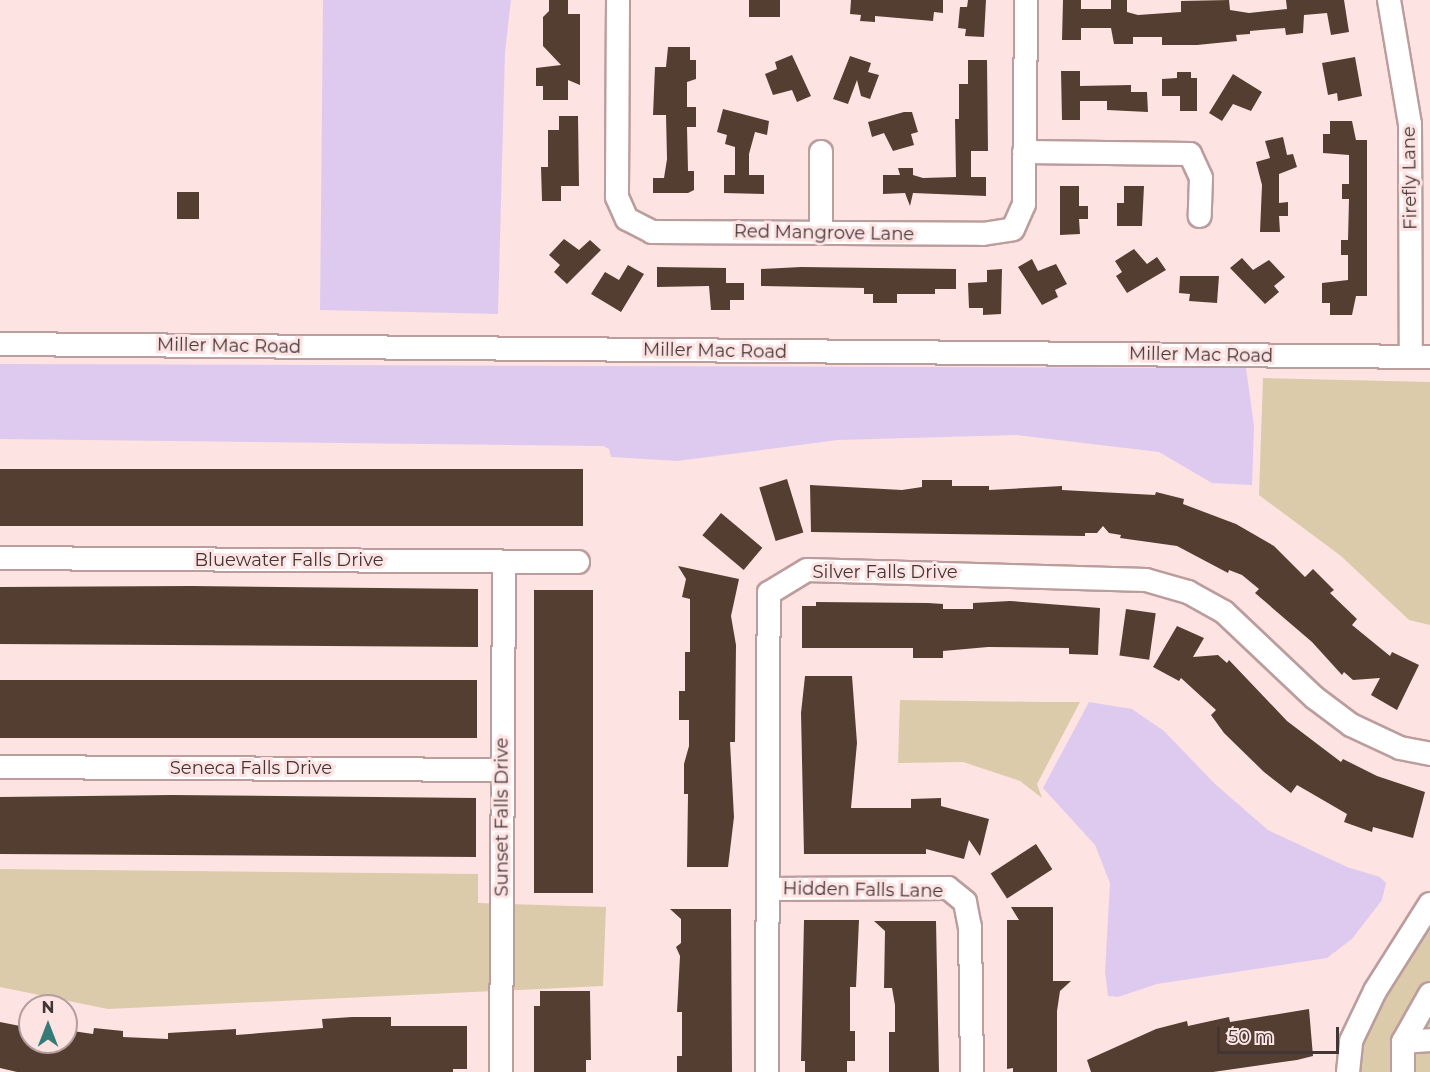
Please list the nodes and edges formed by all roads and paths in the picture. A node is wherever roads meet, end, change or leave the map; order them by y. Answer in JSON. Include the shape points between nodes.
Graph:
{"nodes":[{"id":1,"x":618,"y":0,"type":"edge"},
{"id":2,"x":1026,"y":0,"type":"edge"},
{"id":3,"x":1389,"y":0,"type":"edge"},
{"id":4,"x":1420,"y":122,"type":"edge"},
{"id":5,"x":821,"y":152,"type":"dead end"},
{"id":6,"x":1024,"y":152,"type":"junction"},
{"id":7,"x":1200,"y":216,"type":"dead end"},
{"id":8,"x":821,"y":233,"type":"junction"},
{"id":9,"x":0,"y":344,"type":"edge"},
{"id":10,"x":1420,"y":357,"type":"edge"},
{"id":11,"x":0,"y":558,"type":"edge"},
{"id":12,"x":504,"y":562,"type":"junction"},
{"id":13,"x":578,"y":562,"type":"dead end"},
{"id":14,"x":1430,"y":754,"type":"edge"},
{"id":15,"x":0,"y":767,"type":"edge"},
{"id":16,"x":503,"y":770,"type":"junction"},
{"id":17,"x":768,"y":889,"type":"junction"},
{"id":18,"x":1430,"y":904,"type":"edge"},
{"id":19,"x":1430,"y":994,"type":"edge"},
{"id":20,"x":1430,"y":1040,"type":"edge"},
{"id":21,"x":1403,"y":1042,"type":"junction"},
{"id":22,"x":501,"y":1072,"type":"edge"},
{"id":23,"x":767,"y":1072,"type":"edge"},
{"id":24,"x":972,"y":1072,"type":"edge"},
{"id":25,"x":1348,"y":1072,"type":"edge"},
{"id":26,"x":1403,"y":1072,"type":"edge"}],
"edges":[{"from":1,"to":8,"type":"street","name":"Red Mangrove Lane","via":[[617,197],[627,219],[652,231]]},
{"from":2,"to":6,"type":"street","name":"Red Mangrove Lane"},
{"from":3,"to":4,"type":"street","name":"Firefly Lane"},
{"from":4,"to":10,"type":"street","name":"Firefly Lane"},
{"from":5,"to":8,"type":"street"},
{"from":6,"to":7,"type":"street","via":[[1190,154],[1201,178]]},
{"from":6,"to":8,"type":"street","name":"Red Mangrove Lane","via":[[1024,204],[1013,229],[984,234]]},
{"from":9,"to":10,"type":"street","name":"Miller Mac Road"},
{"from":11,"to":12,"type":"street","name":"Bluewater Falls Drive"},
{"from":12,"to":13,"type":"street","name":"Bluewater Falls Drive"},
{"from":12,"to":16,"type":"street","name":"Sunset Falls Drive"},
{"from":14,"to":17,"type":"street","name":"Silver Falls Drive","via":[[1400,748],[1351,726],[1315,698],[1224,612],[1188,592],[1146,580],[807,570],[769,593]]},
{"from":15,"to":16,"type":"street","name":"Seneca Falls Drive"},
{"from":16,"to":22,"type":"street","name":"Sunset Falls Drive"},
{"from":17,"to":23,"type":"street","name":"Silver Falls Drive"},
{"from":17,"to":24,"type":"street","name":"Hidden Falls Lane","via":[[948,888],[965,902],[970,927]]},
{"from":18,"to":25,"type":"street","via":[[1375,990],[1351,1041]]},
{"from":19,"to":21,"type":"street"},
{"from":20,"to":21,"type":"street"},
{"from":21,"to":26,"type":"street"}]}
